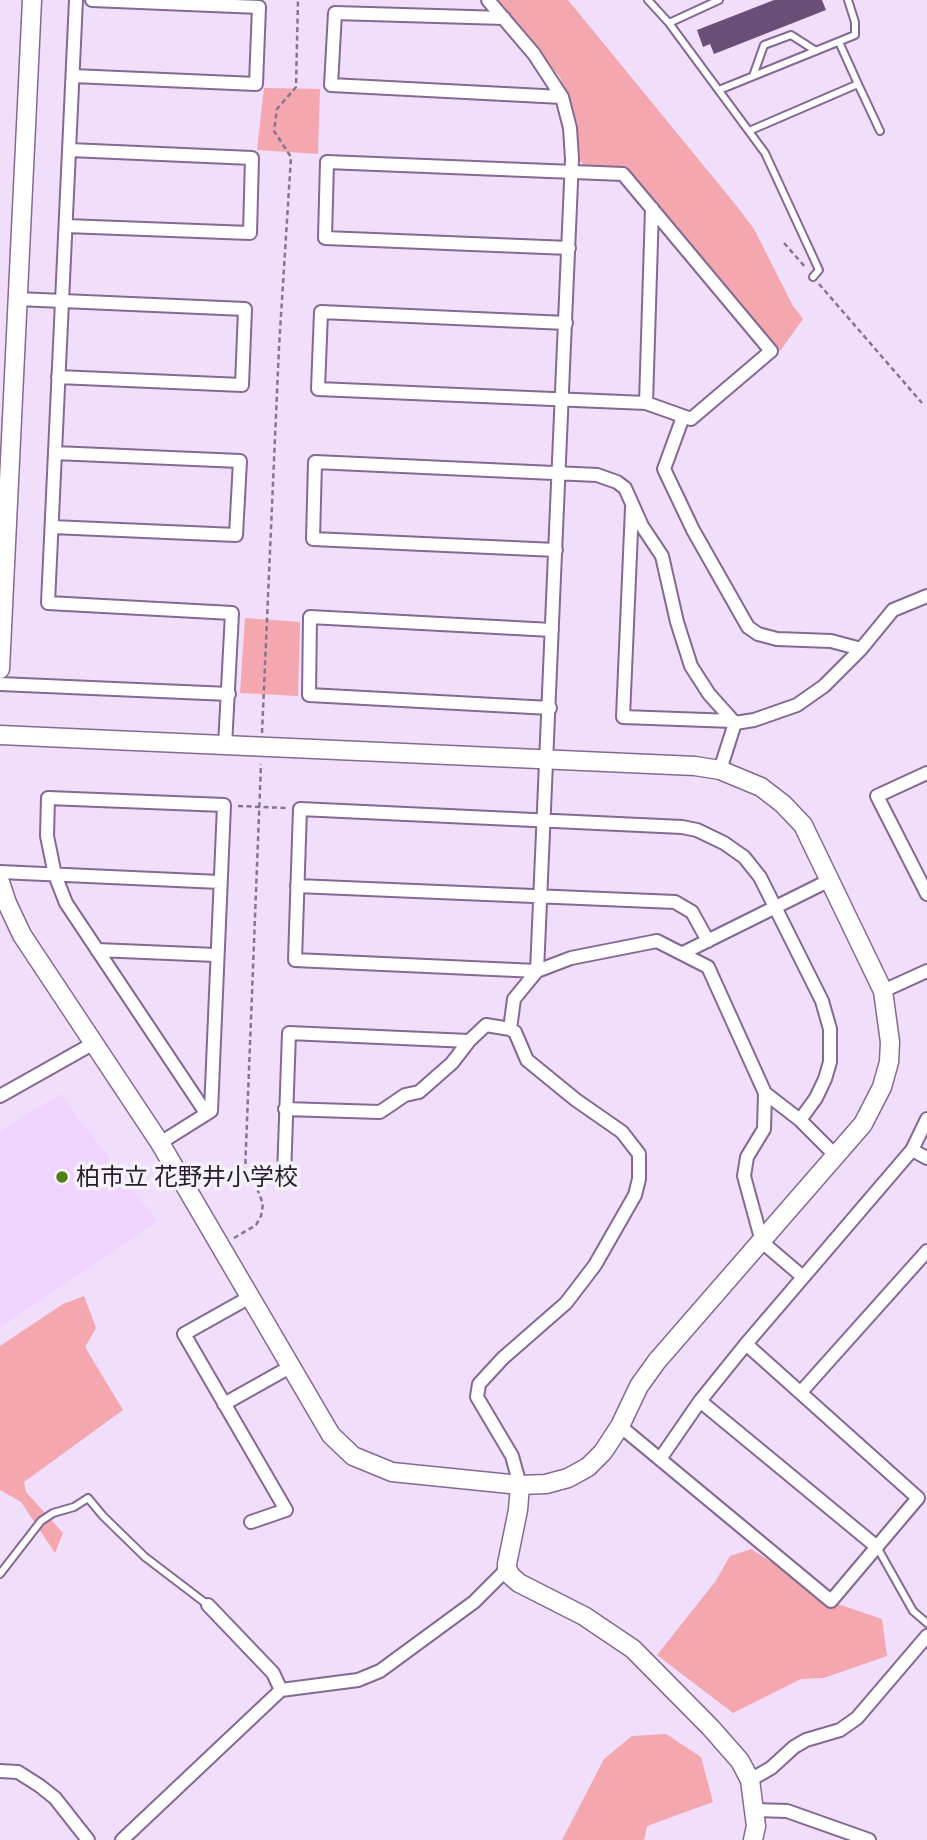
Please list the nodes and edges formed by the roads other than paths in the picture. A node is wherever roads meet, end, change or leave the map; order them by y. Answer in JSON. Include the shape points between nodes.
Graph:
{"nodes":[{"id":1,"x":32,"y":0,"type":"edge"},
{"id":2,"x":76,"y":0,"type":"edge"},
{"id":3,"x":92,"y":0,"type":"edge"},
{"id":4,"x":488,"y":0,"type":"edge"},
{"id":5,"x":648,"y":0,"type":"edge"},
{"id":6,"x":719,"y":0,"type":"edge"},
{"id":7,"x":848,"y":0,"type":"edge"},
{"id":8,"x":259,"y":4,"type":"edge"},
{"id":9,"x":504,"y":18,"type":"junction"},
{"id":10,"x":669,"y":23,"type":"junction"},
{"id":11,"x":839,"y":42,"type":"junction"},
{"id":12,"x":816,"y":51,"type":"junction"},
{"id":13,"x":73,"y":76,"type":"junction"},
{"id":14,"x":753,"y":76,"type":"junction"},
{"id":15,"x":858,"y":84,"type":"junction"},
{"id":16,"x":719,"y":90,"type":"junction"},
{"id":17,"x":562,"y":97,"type":"junction"},
{"id":18,"x":749,"y":131,"type":"junction"},
{"id":19,"x":880,"y":131,"type":"dead end"},
{"id":20,"x":70,"y":150,"type":"junction"},
{"id":21,"x":572,"y":172,"type":"junction"},
{"id":22,"x":652,"y":208,"type":"junction"},
{"id":23,"x":66,"y":226,"type":"junction"},
{"id":24,"x":569,"y":248,"type":"junction"},
{"id":25,"x":813,"y":277,"type":"road end"},
{"id":26,"x":17,"y":299,"type":"junction"},
{"id":27,"x":63,"y":301,"type":"junction"},
{"id":28,"x":566,"y":323,"type":"junction"},
{"id":29,"x":58,"y":377,"type":"junction"},
{"id":30,"x":562,"y":399,"type":"junction"},
{"id":31,"x":646,"y":403,"type":"junction"},
{"id":32,"x":682,"y":417,"type":"junction"},
{"id":33,"x":55,"y":453,"type":"junction"},
{"id":34,"x":559,"y":474,"type":"junction"},
{"id":35,"x":4,"y":482,"type":"edge"},
{"id":36,"x":632,"y":504,"type":"junction"},
{"id":37,"x":52,"y":527,"type":"junction"},
{"id":38,"x":556,"y":550,"type":"junction"},
{"id":39,"x":927,"y":596,"type":"edge"},
{"id":40,"x":552,"y":630,"type":"junction"},
{"id":41,"x":861,"y":649,"type":"junction"},
{"id":42,"x":0,"y":669,"type":"edge"},
{"id":43,"x":0,"y":684,"type":"edge"},
{"id":44,"x":229,"y":694,"type":"junction"},
{"id":45,"x":550,"y":708,"type":"junction"},
{"id":46,"x":734,"y":722,"type":"junction"},
{"id":47,"x":0,"y":735,"type":"edge"},
{"id":48,"x":225,"y":746,"type":"junction"},
{"id":49,"x":548,"y":760,"type":"junction"},
{"id":50,"x":720,"y":770,"type":"junction"},
{"id":51,"x":927,"y":773,"type":"edge"},
{"id":52,"x":544,"y":821,"type":"junction"},
{"id":53,"x":0,"y":872,"type":"edge"},
{"id":54,"x":55,"y":875,"type":"junction"},
{"id":55,"x":830,"y":880,"type":"junction"},
{"id":56,"x":0,"y":882,"type":"edge"},
{"id":57,"x":220,"y":882,"type":"junction"},
{"id":58,"x":297,"y":886,"type":"junction"},
{"id":59,"x":927,"y":894,"type":"edge"},
{"id":60,"x":541,"y":896,"type":"junction"},
{"id":61,"x":776,"y":907,"type":"junction"},
{"id":62,"x":708,"y":941,"type":"junction"},
{"id":63,"x":97,"y":950,"type":"junction"},
{"id":64,"x":683,"y":953,"type":"junction"},
{"id":65,"x":216,"y":955,"type":"junction"},
{"id":66,"x":537,"y":971,"type":"junction"},
{"id":67,"x":927,"y":971,"type":"edge"},
{"id":68,"x":883,"y":991,"type":"junction"},
{"id":69,"x":510,"y":1029,"type":"junction"},
{"id":70,"x":469,"y":1041,"type":"junction"},
{"id":71,"x":94,"y":1043,"type":"junction"},
{"id":72,"x":765,"y":1093,"type":"junction"},
{"id":73,"x":0,"y":1096,"type":"edge"},
{"id":74,"x":285,"y":1109,"type":"junction"},
{"id":75,"x":206,"y":1113,"type":"junction"},
{"id":76,"x":927,"y":1119,"type":"edge"},
{"id":77,"x":800,"y":1120,"type":"junction"},
{"id":78,"x":160,"y":1143,"type":"junction"},
{"id":79,"x":912,"y":1150,"type":"junction"},
{"id":80,"x":837,"y":1157,"type":"junction"},
{"id":81,"x":927,"y":1158,"type":"edge"},
{"id":82,"x":284,"y":1176,"type":"dead end"},
{"id":83,"x":762,"y":1242,"type":"junction"},
{"id":84,"x":927,"y":1251,"type":"edge"},
{"id":85,"x":803,"y":1277,"type":"junction"},
{"id":86,"x":250,"y":1297,"type":"junction"},
{"id":87,"x":746,"y":1344,"type":"junction"},
{"id":88,"x":290,"y":1367,"type":"junction"},
{"id":89,"x":801,"y":1392,"type":"junction"},
{"id":90,"x":700,"y":1401,"type":"junction"},
{"id":91,"x":224,"y":1404,"type":"junction"},
{"id":92,"x":620,"y":1426,"type":"junction"},
{"id":93,"x":660,"y":1459,"type":"junction"},
{"id":94,"x":520,"y":1485,"type":"junction"},
{"id":95,"x":251,"y":1522,"type":"dead end"},
{"id":96,"x":877,"y":1547,"type":"junction"},
{"id":97,"x":507,"y":1569,"type":"junction"},
{"id":98,"x":0,"y":1574,"type":"edge"},
{"id":99,"x":208,"y":1605,"type":"joint"},
{"id":100,"x":927,"y":1623,"type":"edge"},
{"id":101,"x":927,"y":1636,"type":"edge"},
{"id":102,"x":281,"y":1690,"type":"junction"},
{"id":103,"x":0,"y":1771,"type":"edge"},
{"id":104,"x":750,"y":1780,"type":"junction"},
{"id":105,"x":755,"y":1810,"type":"junction"},
{"id":106,"x":88,"y":1840,"type":"edge"},
{"id":107,"x":122,"y":1840,"type":"edge"},
{"id":108,"x":753,"y":1840,"type":"edge"},
{"id":109,"x":869,"y":1840,"type":"edge"}],
"edges":[{"from":1,"to":26,"type":"street"},
{"from":2,"to":13,"type":"street"},
{"from":3,"to":8,"type":"street"},
{"from":4,"to":9,"type":"street"},
{"from":5,"to":10,"type":"lane"},
{"from":6,"to":10,"type":"lane"},
{"from":7,"to":11,"type":"lane","via":[[855,35]]},
{"from":8,"to":13,"type":"street","via":[[256,84]]},
{"from":9,"to":17,"type":"street"},
{"from":9,"to":17,"type":"street","via":[[335,13],[331,85]]},
{"from":10,"to":16,"type":"lane"},
{"from":11,"to":12,"type":"lane"},
{"from":11,"to":15,"type":"lane"},
{"from":12,"to":14,"type":"lane"},
{"from":12,"to":14,"type":"lane","via":[[791,35],[764,45]]},
{"from":13,"to":20,"type":"street"},
{"from":14,"to":16,"type":"lane"},
{"from":15,"to":18,"type":"lane"},
{"from":15,"to":19,"type":"lane"},
{"from":16,"to":18,"type":"lane"},
{"from":17,"to":21,"type":"street","via":[[570,128]]},
{"from":18,"to":25,"type":"lane","via":[[765,153],[819,270]]},
{"from":20,"to":23,"type":"street"},
{"from":20,"to":23,"type":"street","via":[[252,158],[250,233]]},
{"from":21,"to":22,"type":"street","via":[[623,174]]},
{"from":21,"to":24,"type":"street"},
{"from":21,"to":24,"type":"street","via":[[327,162],[325,238]]},
{"from":22,"to":31,"type":"street"},
{"from":22,"to":32,"type":"street","via":[[771,351],[691,419]]},
{"from":23,"to":27,"type":"street"},
{"from":24,"to":28,"type":"street"},
{"from":26,"to":27,"type":"street"},
{"from":26,"to":35,"type":"street"},
{"from":27,"to":29,"type":"street"},
{"from":27,"to":29,"type":"street","via":[[245,309],[242,385]]},
{"from":28,"to":30,"type":"street"},
{"from":28,"to":30,"type":"street","via":[[321,313],[318,389]]},
{"from":29,"to":33,"type":"street"},
{"from":30,"to":31,"type":"street"},
{"from":30,"to":34,"type":"street"},
{"from":31,"to":32,"type":"street"},
{"from":32,"to":41,"type":"street","via":[[664,469],[748,627],[777,639],[831,641]]},
{"from":33,"to":37,"type":"street"},
{"from":33,"to":37,"type":"street","via":[[240,461],[236,535]]},
{"from":34,"to":36,"type":"street","via":[[597,475],[617,482]]},
{"from":34,"to":38,"type":"street"},
{"from":34,"to":38,"type":"street","via":[[316,463],[313,539]]},
{"from":35,"to":42,"type":"street"},
{"from":36,"to":46,"type":"street","via":[[662,556],[691,666]]},
{"from":36,"to":46,"type":"street","via":[[623,717]]},
{"from":37,"to":44,"type":"street","via":[[48,603],[232,613]]},
{"from":38,"to":40,"type":"street"},
{"from":39,"to":41,"type":"street","via":[[893,610]]},
{"from":40,"to":45,"type":"street"},
{"from":40,"to":45,"type":"street","via":[[310,617],[309,695]]},
{"from":41,"to":46,"type":"street","via":[[797,705]]},
{"from":43,"to":44,"type":"street"},
{"from":44,"to":48,"type":"street"},
{"from":45,"to":49,"type":"street"},
{"from":46,"to":50,"type":"street"},
{"from":47,"to":48,"type":"street"},
{"from":48,"to":49,"type":"street"},
{"from":49,"to":50,"type":"street"},
{"from":49,"to":52,"type":"street"},
{"from":50,"to":55,"type":"street","via":[[761,788],[783,804],[803,825]]},
{"from":51,"to":59,"type":"street","via":[[877,796]]},
{"from":52,"to":58,"type":"street","via":[[300,809]]},
{"from":52,"to":60,"type":"street"},
{"from":52,"to":61,"type":"street","via":[[704,832],[754,867]]},
{"from":53,"to":54,"type":"street"},
{"from":54,"to":57,"type":"street"},
{"from":54,"to":57,"type":"street","via":[[47,836],[48,797],[224,805]]},
{"from":54,"to":63,"type":"street","via":[[66,903]]},
{"from":55,"to":61,"type":"street"},
{"from":55,"to":68,"type":"street"},
{"from":56,"to":71,"type":"street","via":[[22,935]]},
{"from":57,"to":65,"type":"street"},
{"from":58,"to":60,"type":"street"},
{"from":58,"to":66,"type":"street","via":[[295,960]]},
{"from":60,"to":62,"type":"street","via":[[675,902],[692,912]]},
{"from":60,"to":66,"type":"street"},
{"from":61,"to":62,"type":"street"},
{"from":61,"to":77,"type":"street","via":[[822,1002],[830,1030],[825,1079]]},
{"from":62,"to":64,"type":"street"},
{"from":63,"to":65,"type":"street"},
{"from":63,"to":75,"type":"street"},
{"from":64,"to":66,"type":"street","via":[[657,941],[571,958]]},
{"from":64,"to":72,"type":"street","via":[[708,967]]},
{"from":65,"to":75,"type":"street","via":[[211,1111]]},
{"from":66,"to":69,"type":"street","via":[[514,999]]},
{"from":67,"to":68,"type":"street"},
{"from":68,"to":80,"type":"street","via":[[889,1062],[863,1124]]},
{"from":69,"to":70,"type":"street","via":[[486,1025]]},
{"from":69,"to":94,"type":"street","via":[[527,1060],[622,1132],[639,1154],[639,1179],[629,1208],[595,1265],[566,1303],[479,1384],[477,1397],[512,1456]]},
{"from":70,"to":74,"type":"street","via":[[419,1092],[405,1095],[380,1112]]},
{"from":70,"to":74,"type":"street","via":[[289,1033]]},
{"from":71,"to":73,"type":"street"},
{"from":71,"to":78,"type":"street"},
{"from":72,"to":77,"type":"street"},
{"from":72,"to":83,"type":"street","via":[[764,1129],[747,1157],[744,1176]]},
{"from":74,"to":82,"type":"street"},
{"from":75,"to":78,"type":"street"},
{"from":76,"to":79,"type":"street"},
{"from":77,"to":80,"type":"street"},
{"from":78,"to":86,"type":"street"},
{"from":79,"to":81,"type":"street"},
{"from":79,"to":85,"type":"street"},
{"from":80,"to":83,"type":"street"},
{"from":83,"to":85,"type":"street"},
{"from":83,"to":92,"type":"street","via":[[657,1361]]},
{"from":84,"to":89,"type":"street"},
{"from":85,"to":87,"type":"street"},
{"from":86,"to":88,"type":"street"},
{"from":86,"to":91,"type":"street","via":[[184,1334]]},
{"from":87,"to":89,"type":"street"},
{"from":87,"to":90,"type":"street"},
{"from":88,"to":91,"type":"street"},
{"from":88,"to":94,"type":"street","via":[[331,1435],[354,1456],[392,1472]]},
{"from":89,"to":96,"type":"street","via":[[918,1498]]},
{"from":90,"to":93,"type":"street"},
{"from":90,"to":96,"type":"street"},
{"from":91,"to":95,"type":"street","via":[[286,1510]]},
{"from":92,"to":93,"type":"street"},
{"from":92,"to":94,"type":"street","via":[[588,1467],[546,1484]]},
{"from":93,"to":96,"type":"street","via":[[831,1601]]},
{"from":94,"to":97,"type":"street"},
{"from":96,"to":100,"type":"lane","via":[[913,1611]]},
{"from":97,"to":102,"type":"street","via":[[474,1602],[380,1671],[358,1681]]},
{"from":97,"to":104,"type":"street","via":[[519,1583],[584,1616],[640,1655],[711,1728]]},
{"from":98,"to":99,"type":"lane","via":[[41,1521],[88,1498],[145,1557]]},
{"from":99,"to":102,"type":"street","via":[[273,1673]]},
{"from":101,"to":104,"type":"street","via":[[857,1718],[840,1730],[806,1740]]},
{"from":102,"to":107,"type":"street"},
{"from":103,"to":106,"type":"street","via":[[18,1773],[40,1786]]},
{"from":104,"to":105,"type":"street"},
{"from":105,"to":108,"type":"street"},
{"from":105,"to":109,"type":"street","via":[[794,1812]]}]}
